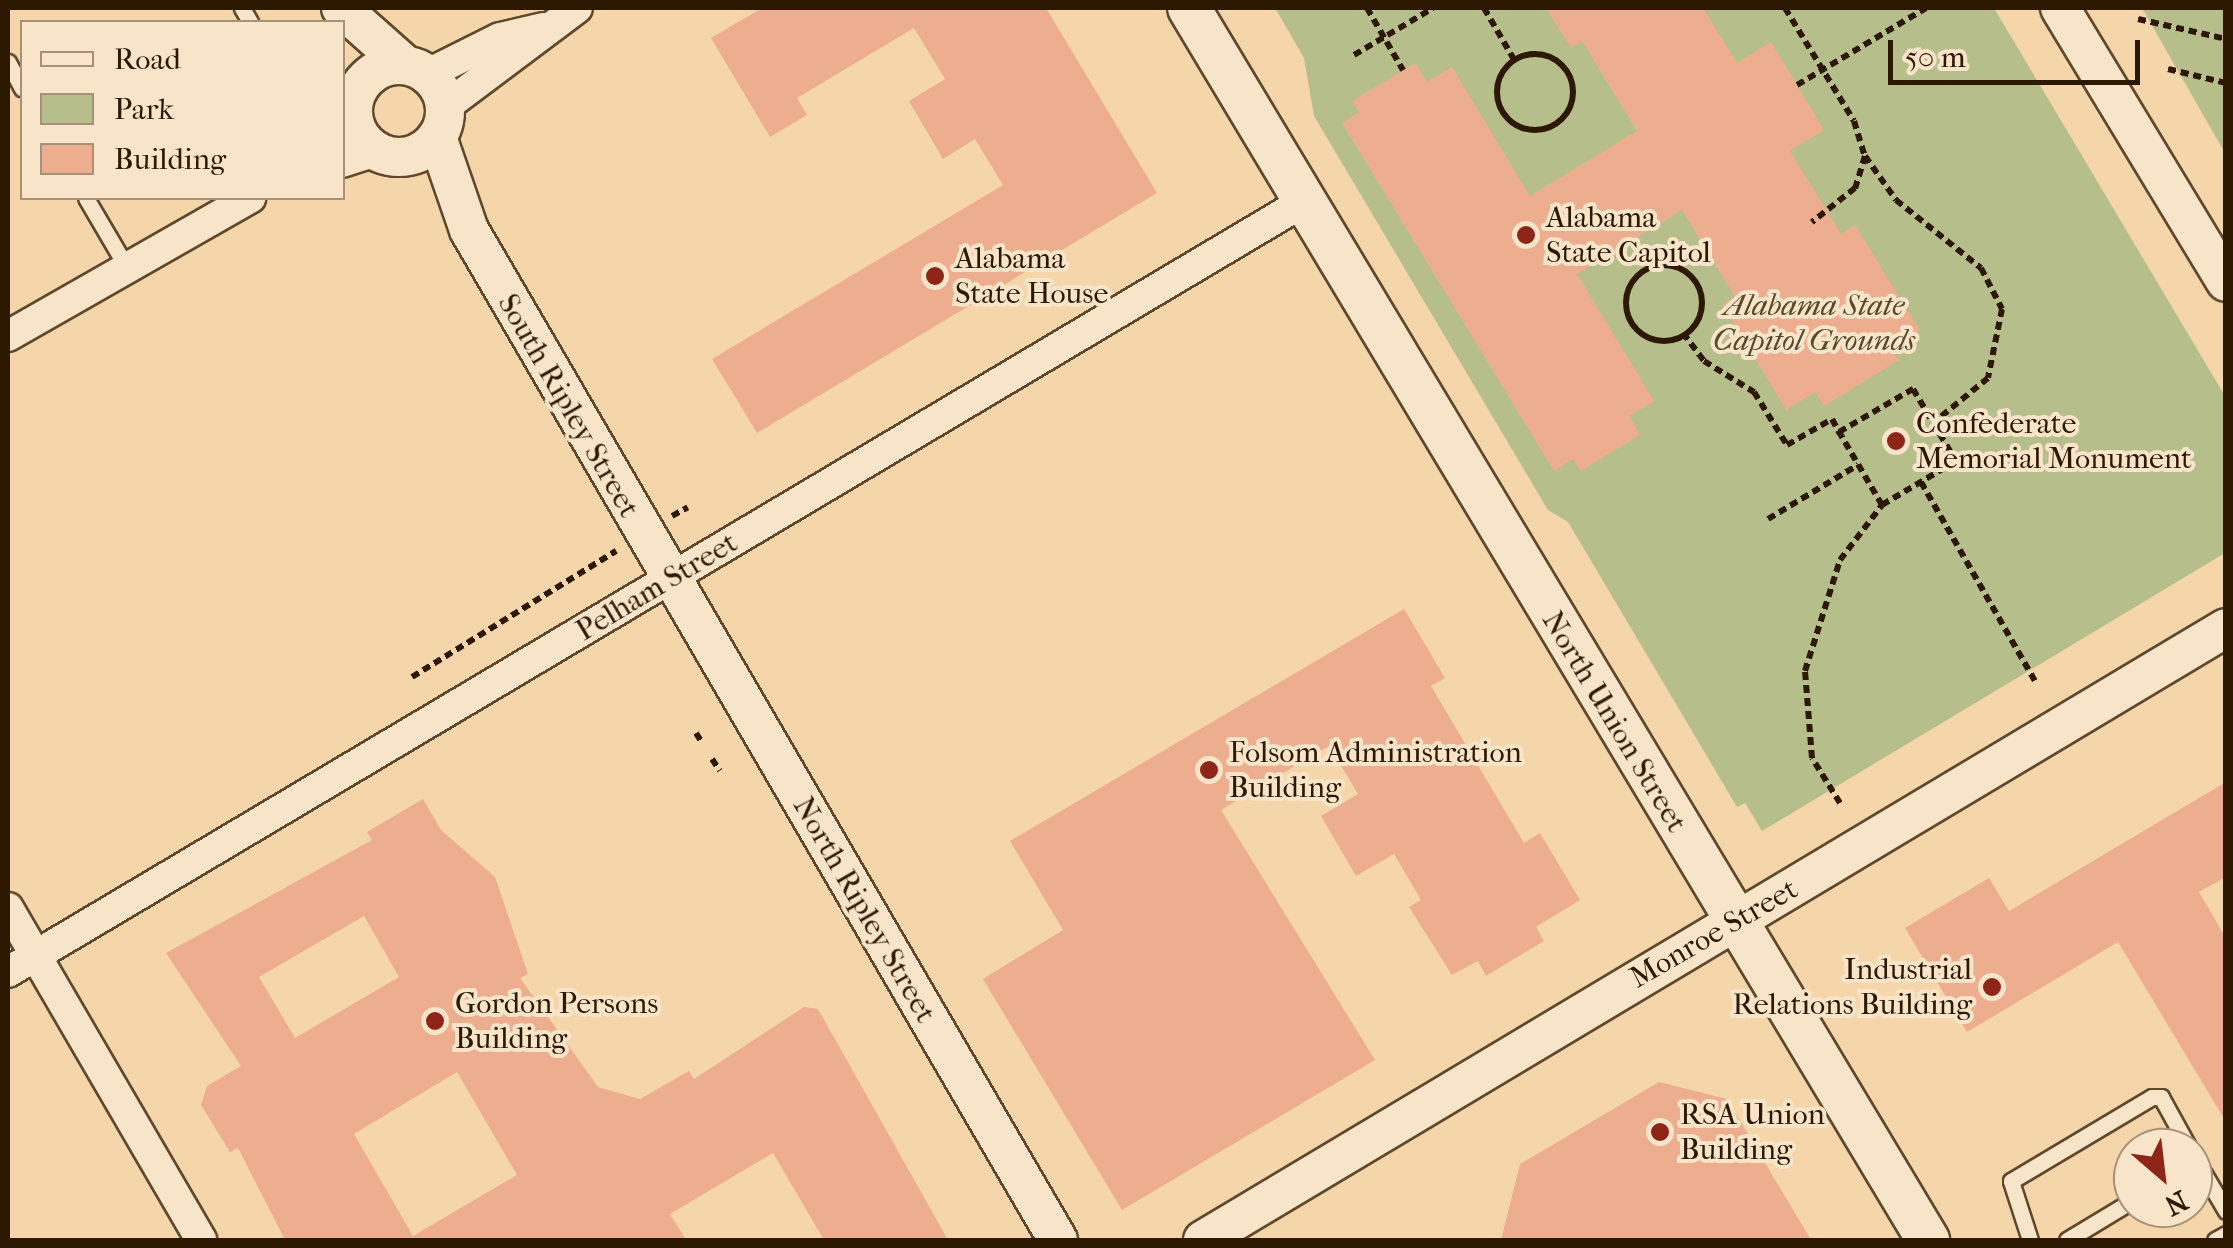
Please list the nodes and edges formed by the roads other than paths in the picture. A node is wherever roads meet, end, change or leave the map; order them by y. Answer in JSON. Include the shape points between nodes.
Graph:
{"nodes":[{"id":1,"x":340,"y":8,"type":"edge"},
{"id":2,"x":577,"y":8,"type":"edge"},
{"id":3,"x":1189,"y":8,"type":"edge"},
{"id":4,"x":2060,"y":8,"type":"edge"},
{"id":5,"x":543,"y":28,"type":"junction"},
{"id":6,"x":345,"y":46,"type":"edge"},
{"id":7,"x":8,"y":62,"type":"edge"},
{"id":8,"x":416,"y":69,"type":"junction"},
{"id":9,"x":20,"y":84,"type":"edge"},
{"id":10,"x":353,"y":107,"type":"edge"},
{"id":11,"x":441,"y":122,"type":"junction"},
{"id":12,"x":373,"y":156,"type":"edge"},
{"id":13,"x":87,"y":200,"type":"edge"},
{"id":14,"x":246,"y":200,"type":"edge"},
{"id":15,"x":1305,"y":201,"type":"junction"},
{"id":16,"x":469,"y":230,"type":"junction"},
{"id":17,"x":126,"y":268,"type":"junction"},
{"id":18,"x":2226,"y":282,"type":"edge"},
{"id":19,"x":8,"y":336,"type":"edge"},
{"id":20,"x":668,"y":581,"type":"junction"},
{"id":21,"x":2226,"y":628,"type":"edge"},
{"id":22,"x":8,"y":908,"type":"edge"},
{"id":23,"x":1734,"y":924,"type":"junction"},
{"id":24,"x":35,"y":955,"type":"junction"},
{"id":25,"x":8,"y":972,"type":"edge"},
{"id":26,"x":2178,"y":1128,"type":"edge"},
{"id":27,"x":2113,"y":1212,"type":"edge"},
{"id":28,"x":2226,"y":1234,"type":"edge"},
{"id":29,"x":201,"y":1240,"type":"edge"},
{"id":30,"x":1058,"y":1240,"type":"edge"},
{"id":31,"x":1203,"y":1240,"type":"edge"},
{"id":32,"x":1928,"y":1240,"type":"edge"},
{"id":33,"x":2030,"y":1240,"type":"edge"},
{"id":34,"x":2067,"y":1240,"type":"edge"},
{"id":35,"x":2215,"y":1240,"type":"edge"}],
"edges":[{"from":1,"to":8,"type":"street","name":"South Ripley Street"},
{"from":2,"to":5,"type":"street"},
{"from":3,"to":15,"type":"main road","name":"North Union Street"},
{"from":4,"to":18,"type":"street"},
{"from":5,"to":8,"type":"street"},
{"from":5,"to":11,"type":"street"},
{"from":6,"to":10,"type":"street","name":"South Ripley Street"},
{"from":7,"to":9,"type":"lane"},
{"from":8,"to":10,"type":"street"},
{"from":8,"to":11,"type":"street","name":"South Ripley Street"},
{"from":10,"to":12,"type":"street","name":"South Ripley Street"},
{"from":11,"to":12,"type":"street"},
{"from":11,"to":16,"type":"street","name":"South Ripley Street"},
{"from":12,"to":16,"type":"street","name":"South Ripley Street"},
{"from":13,"to":17,"type":"lane"},
{"from":14,"to":17,"type":"street"},
{"from":15,"to":20,"type":"street","name":"Pelham Street"},
{"from":15,"to":23,"type":"main road","name":"North Union Street"},
{"from":16,"to":20,"type":"street","name":"South Ripley Street"},
{"from":17,"to":19,"type":"street"},
{"from":20,"to":24,"type":"street","name":"Pelham Street"},
{"from":20,"to":30,"type":"street","name":"North Ripley Street"},
{"from":21,"to":23,"type":"street","name":"Monroe Street"},
{"from":22,"to":24,"type":"street"},
{"from":23,"to":31,"type":"street","name":"Monroe Street"},
{"from":23,"to":32,"type":"main road","name":"North Union Street"},
{"from":24,"to":25,"type":"street","name":"Pelham Street"},
{"from":24,"to":29,"type":"street"},
{"from":26,"to":33,"type":"lane","via":[[2161,1097],[2152,1098],[2011,1180]]},
{"from":27,"to":34,"type":"lane"},
{"from":28,"to":35,"type":"lane"}]}
